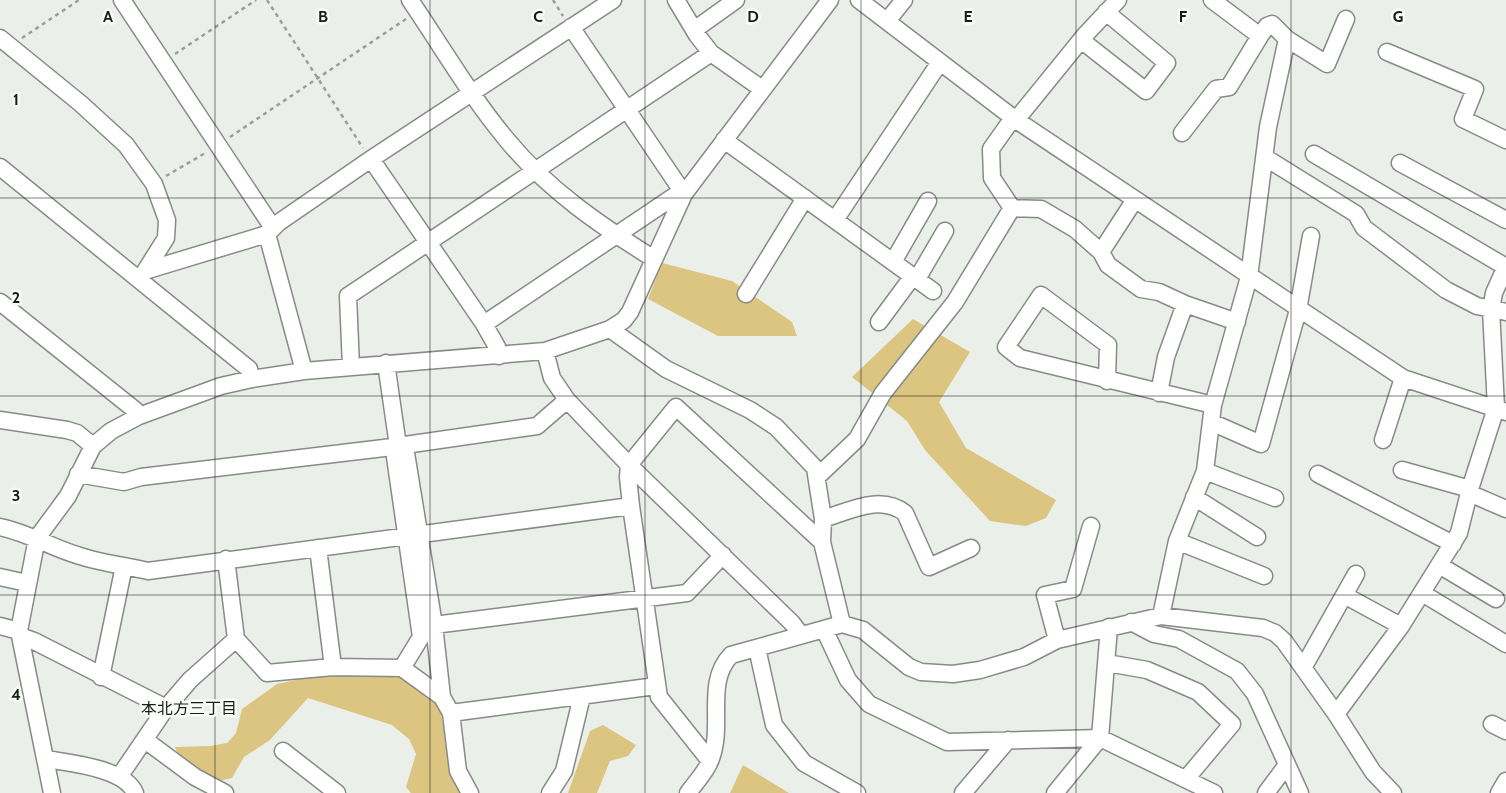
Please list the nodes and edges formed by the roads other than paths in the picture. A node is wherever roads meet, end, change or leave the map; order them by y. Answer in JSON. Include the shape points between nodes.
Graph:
{"nodes":[{"id":1,"x":122,"y":0,"type":"edge"},
{"id":2,"x":613,"y":0,"type":"edge"},
{"id":3,"x":676,"y":0,"type":"edge"},
{"id":4,"x":736,"y":0,"type":"edge"},
{"id":5,"x":830,"y":0,"type":"edge"},
{"id":6,"x":859,"y":0,"type":"edge"},
{"id":7,"x":904,"y":0,"type":"edge"},
{"id":8,"x":1118,"y":0,"type":"edge"},
{"id":9,"x":1212,"y":0,"type":"edge"},
{"id":10,"x":414,"y":6,"type":"edge"},
{"id":11,"x":1106,"y":12,"type":"junction"},
{"id":12,"x":1346,"y":19,"type":"dead end"},
{"id":13,"x":887,"y":22,"type":"junction"},
{"id":14,"x":571,"y":28,"type":"junction"},
{"id":15,"x":694,"y":30,"type":"junction"},
{"id":16,"x":1260,"y":36,"type":"junction"},
{"id":17,"x":1288,"y":39,"type":"junction"},
{"id":18,"x":1081,"y":40,"type":"junction"},
{"id":19,"x":5,"y":42,"type":"edge"},
{"id":20,"x":1387,"y":52,"type":"dead end"},
{"id":21,"x":711,"y":53,"type":"junction"},
{"id":22,"x":940,"y":62,"type":"junction"},
{"id":23,"x":762,"y":89,"type":"junction"},
{"id":24,"x":472,"y":92,"type":"junction"},
{"id":25,"x":628,"y":109,"type":"junction"},
{"id":26,"x":1014,"y":119,"type":"junction"},
{"id":27,"x":1182,"y":133,"type":"dead end"},
{"id":28,"x":724,"y":140,"type":"junction"},
{"id":29,"x":1506,"y":140,"type":"edge"},
{"id":30,"x":1314,"y":154,"type":"dead end"},
{"id":31,"x":1266,"y":158,"type":"junction"},
{"id":32,"x":371,"y":159,"type":"junction"},
{"id":33,"x":1400,"y":163,"type":"dead end"},
{"id":34,"x":0,"y":167,"type":"edge"},
{"id":35,"x":535,"y":170,"type":"junction"},
{"id":36,"x":683,"y":193,"type":"junction"},
{"id":37,"x":805,"y":198,"type":"junction"},
{"id":38,"x":928,"y":201,"type":"dead end"},
{"id":39,"x":1134,"y":201,"type":"junction"},
{"id":40,"x":1012,"y":208,"type":"junction"},
{"id":41,"x":835,"y":220,"type":"junction"},
{"id":42,"x":1506,"y":220,"type":"edge"},
{"id":43,"x":270,"y":231,"type":"junction"},
{"id":44,"x":945,"y":232,"type":"dead end"},
{"id":45,"x":615,"y":235,"type":"junction"},
{"id":46,"x":1311,"y":236,"type":"dead end"},
{"id":47,"x":429,"y":242,"type":"junction"},
{"id":48,"x":1101,"y":252,"type":"junction"},
{"id":49,"x":654,"y":259,"type":"junction"},
{"id":50,"x":893,"y":262,"type":"junction"},
{"id":51,"x":1506,"y":266,"type":"edge"},
{"id":52,"x":143,"y":274,"type":"junction"},
{"id":53,"x":1250,"y":277,"type":"junction"},
{"id":54,"x":915,"y":278,"type":"junction"},
{"id":55,"x":933,"y":291,"type":"dead end"},
{"id":56,"x":746,"y":294,"type":"dead end"},
{"id":57,"x":0,"y":302,"type":"edge"},
{"id":58,"x":1186,"y":304,"type":"junction"},
{"id":59,"x":1298,"y":310,"type":"junction"},
{"id":60,"x":1499,"y":310,"type":"edge"},
{"id":61,"x":879,"y":322,"type":"dead end"},
{"id":62,"x":1237,"y":322,"type":"junction"},
{"id":63,"x":484,"y":324,"type":"junction"},
{"id":64,"x":610,"y":329,"type":"junction"},
{"id":65,"x":545,"y":351,"type":"junction"},
{"id":66,"x":499,"y":356,"type":"junction"},
{"id":67,"x":386,"y":363,"type":"junction"},
{"id":68,"x":351,"y":367,"type":"junction"},
{"id":69,"x":304,"y":371,"type":"junction"},
{"id":70,"x":1403,"y":378,"type":"junction"},
{"id":71,"x":252,"y":379,"type":"junction"},
{"id":72,"x":1107,"y":381,"type":"junction"},
{"id":73,"x":1159,"y":393,"type":"junction"},
{"id":74,"x":567,"y":400,"type":"junction"},
{"id":75,"x":1213,"y":405,"type":"junction"},
{"id":76,"x":1501,"y":410,"type":"edge"},
{"id":77,"x":139,"y":416,"type":"junction"},
{"id":78,"x":0,"y":420,"type":"edge"},
{"id":79,"x":1211,"y":422,"type":"junction"},
{"id":80,"x":1383,"y":440,"type":"dead end"},
{"id":81,"x":93,"y":446,"type":"junction"},
{"id":82,"x":398,"y":446,"type":"junction"},
{"id":83,"x":629,"y":465,"type":"junction"},
{"id":84,"x":1402,"y":470,"type":"dead end"},
{"id":85,"x":1205,"y":471,"type":"junction"},
{"id":86,"x":78,"y":474,"type":"junction"},
{"id":87,"x":1318,"y":474,"type":"dead end"},
{"id":88,"x":817,"y":478,"type":"junction"},
{"id":89,"x":1469,"y":491,"type":"junction"},
{"id":90,"x":1194,"y":498,"type":"junction"},
{"id":91,"x":1276,"y":498,"type":"dead end"},
{"id":92,"x":631,"y":506,"type":"junction"},
{"id":93,"x":1506,"y":509,"type":"edge"},
{"id":94,"x":823,"y":518,"type":"junction"},
{"id":95,"x":1090,"y":526,"type":"dead end"},
{"id":96,"x":0,"y":528,"type":"edge"},
{"id":97,"x":414,"y":536,"type":"junction"},
{"id":98,"x":1257,"y":537,"type":"dead end"},
{"id":99,"x":37,"y":538,"type":"junction"},
{"id":100,"x":1177,"y":541,"type":"junction"},
{"id":101,"x":822,"y":542,"type":"junction"},
{"id":102,"x":1453,"y":544,"type":"junction"},
{"id":103,"x":318,"y":548,"type":"junction"},
{"id":104,"x":723,"y":555,"type":"junction"},
{"id":105,"x":964,"y":556,"type":"dead end"},
{"id":106,"x":226,"y":559,"type":"junction"},
{"id":107,"x":1440,"y":565,"type":"junction"},
{"id":108,"x":124,"y":566,"type":"junction"},
{"id":109,"x":1356,"y":574,"type":"dead end"},
{"id":110,"x":1264,"y":576,"type":"dead end"},
{"id":111,"x":0,"y":577,"type":"edge"},
{"id":112,"x":27,"y":583,"type":"junction"},
{"id":113,"x":1422,"y":593,"type":"junction"},
{"id":114,"x":1344,"y":595,"type":"junction"},
{"id":115,"x":643,"y":598,"type":"junction"},
{"id":116,"x":1496,"y":599,"type":"dead end"},
{"id":117,"x":1161,"y":616,"type":"junction"},
{"id":118,"x":1130,"y":622,"type":"junction"},
{"id":119,"x":842,"y":624,"type":"junction"},
{"id":120,"x":434,"y":625,"type":"junction"},
{"id":121,"x":0,"y":626,"type":"edge"},
{"id":122,"x":1401,"y":626,"type":"junction"},
{"id":123,"x":1109,"y":627,"type":"junction"},
{"id":124,"x":824,"y":628,"type":"junction"},
{"id":125,"x":19,"y":634,"type":"junction"},
{"id":126,"x":801,"y":635,"type":"junction"},
{"id":127,"x":236,"y":639,"type":"junction"},
{"id":128,"x":1057,"y":640,"type":"junction"},
{"id":129,"x":1506,"y":644,"type":"edge"},
{"id":130,"x":757,"y":648,"type":"junction"},
{"id":131,"x":1107,"y":663,"type":"junction"},
{"id":132,"x":333,"y":667,"type":"junction"},
{"id":133,"x":402,"y":668,"type":"junction"},
{"id":134,"x":1303,"y":668,"type":"junction"},
{"id":135,"x":101,"y":677,"type":"junction"},
{"id":136,"x":656,"y":686,"type":"junction"},
{"id":137,"x":582,"y":696,"type":"junction"},
{"id":138,"x":442,"y":697,"type":"junction"},
{"id":139,"x":166,"y":708,"type":"junction"},
{"id":140,"x":451,"y":713,"type":"junction"},
{"id":141,"x":1336,"y":714,"type":"junction"},
{"id":142,"x":1100,"y":738,"type":"junction"},
{"id":143,"x":145,"y":740,"type":"junction"},
{"id":144,"x":1008,"y":740,"type":"junction"},
{"id":145,"x":283,"y":751,"type":"dead end"},
{"id":146,"x":46,"y":759,"type":"junction"},
{"id":147,"x":710,"y":761,"type":"junction"},
{"id":148,"x":1286,"y":766,"type":"junction"},
{"id":149,"x":119,"y":777,"type":"junction"},
{"id":150,"x":1186,"y":779,"type":"junction"},
{"id":151,"x":1506,"y":781,"type":"edge"},
{"id":152,"x":52,"y":793,"type":"edge"},
{"id":153,"x":135,"y":793,"type":"edge"},
{"id":154,"x":225,"y":793,"type":"edge"},
{"id":155,"x":337,"y":793,"type":"edge"},
{"id":156,"x":470,"y":793,"type":"edge"},
{"id":157,"x":550,"y":793,"type":"edge"},
{"id":158,"x":688,"y":793,"type":"edge"},
{"id":159,"x":857,"y":793,"type":"edge"},
{"id":160,"x":963,"y":793,"type":"edge"},
{"id":161,"x":1055,"y":793,"type":"edge"},
{"id":162,"x":1214,"y":793,"type":"edge"},
{"id":163,"x":1266,"y":793,"type":"edge"},
{"id":164,"x":1300,"y":793,"type":"edge"},
{"id":165,"x":1393,"y":793,"type":"edge"},
{"id":166,"x":1499,"y":793,"type":"edge"}],
"edges":[{"from":1,"to":43,"type":"street","via":[[220,145]]},
{"from":2,"to":14,"type":"street"},
{"from":3,"to":15,"type":"street"},
{"from":4,"to":15,"type":"street"},
{"from":5,"to":23,"type":"street"},
{"from":6,"to":13,"type":"street"},
{"from":7,"to":13,"type":"street"},
{"from":8,"to":11,"type":"street"},
{"from":9,"to":16,"type":"street"},
{"from":10,"to":24,"type":"street"},
{"from":11,"to":18,"type":"street"},
{"from":11,"to":18,"type":"street","via":[[1167,63],[1146,91]]},
{"from":12,"to":17,"type":"street","via":[[1328,64]]},
{"from":13,"to":22,"type":"street"},
{"from":14,"to":24,"type":"street"},
{"from":14,"to":25,"type":"street"},
{"from":15,"to":21,"type":"street"},
{"from":16,"to":17,"type":"street","via":[[1272,24]]},
{"from":16,"to":27,"type":"street","via":[[1229,88],[1216,89]]},
{"from":17,"to":31,"type":"street","via":[[1270,118]]},
{"from":18,"to":26,"type":"street"},
{"from":19,"to":52,"type":"street","via":[[126,145],[154,184],[167,220],[166,238]]},
{"from":20,"to":29,"type":"street","via":[[1475,88],[1463,119]]},
{"from":21,"to":23,"type":"street"},
{"from":21,"to":25,"type":"street"},
{"from":22,"to":26,"type":"street"},
{"from":22,"to":41,"type":"street"},
{"from":23,"to":28,"type":"street"},
{"from":24,"to":32,"type":"street"},
{"from":24,"to":35,"type":"street","via":[[508,141]]},
{"from":25,"to":35,"type":"street"},
{"from":25,"to":36,"type":"street"},
{"from":26,"to":39,"type":"street"},
{"from":26,"to":40,"type":"street","via":[[991,149],[992,178]]},
{"from":28,"to":36,"type":"street"},
{"from":28,"to":37,"type":"street"},
{"from":30,"to":51,"type":"street"},
{"from":31,"to":53,"type":"street"},
{"from":31,"to":60,"type":"street","via":[[1356,214],[1364,228],[1446,290],[1477,306]]},
{"from":32,"to":43,"type":"street"},
{"from":32,"to":47,"type":"street"},
{"from":33,"to":42,"type":"street"},
{"from":34,"to":52,"type":"street"},
{"from":35,"to":45,"type":"street"},
{"from":35,"to":47,"type":"street"},
{"from":36,"to":45,"type":"street"},
{"from":36,"to":49,"type":"street"},
{"from":37,"to":41,"type":"street"},
{"from":37,"to":56,"type":"street"},
{"from":38,"to":50,"type":"street"},
{"from":39,"to":48,"type":"street"},
{"from":39,"to":53,"type":"street"},
{"from":40,"to":48,"type":"street","via":[[1040,209],[1075,229]]},
{"from":40,"to":88,"type":"street","via":[[955,302],[883,393],[857,439]]},
{"from":41,"to":50,"type":"street"},
{"from":43,"to":52,"type":"street"},
{"from":43,"to":69,"type":"street"},
{"from":44,"to":54,"type":"street"},
{"from":45,"to":49,"type":"street"},
{"from":45,"to":63,"type":"street"},
{"from":46,"to":59,"type":"street"},
{"from":47,"to":63,"type":"street"},
{"from":47,"to":68,"type":"street","via":[[348,296]]},
{"from":48,"to":58,"type":"street","via":[[1108,265],[1141,289],[1159,292]]},
{"from":49,"to":64,"type":"street","via":[[630,312]]},
{"from":50,"to":54,"type":"street"},
{"from":51,"to":60,"type":"street","via":[[1494,293]]},
{"from":52,"to":71,"type":"street","via":[[249,369]]},
{"from":53,"to":59,"type":"street"},
{"from":53,"to":62,"type":"street"},
{"from":54,"to":55,"type":"street"},
{"from":54,"to":61,"type":"street"},
{"from":57,"to":77,"type":"street"},
{"from":58,"to":62,"type":"street"},
{"from":58,"to":73,"type":"street","via":[[1166,358]]},
{"from":59,"to":70,"type":"street"},
{"from":59,"to":79,"type":"street","via":[[1261,444]]},
{"from":60,"to":76,"type":"street"},
{"from":62,"to":75,"type":"street"},
{"from":63,"to":66,"type":"street"},
{"from":64,"to":65,"type":"street"},
{"from":64,"to":88,"type":"street","via":[[666,369],[750,410],[776,427],[815,468]]},
{"from":65,"to":66,"type":"street"},
{"from":65,"to":74,"type":"street","via":[[552,378]]},
{"from":66,"to":67,"type":"street"},
{"from":67,"to":68,"type":"street"},
{"from":67,"to":82,"type":"street"},
{"from":68,"to":69,"type":"street"},
{"from":69,"to":71,"type":"street"},
{"from":70,"to":76,"type":"street"},
{"from":70,"to":80,"type":"street"},
{"from":71,"to":77,"type":"street","via":[[221,386]]},
{"from":72,"to":72,"type":"street","via":[[1108,345],[1041,296],[1006,347],[1020,358]]},
{"from":72,"to":73,"type":"street"},
{"from":73,"to":75,"type":"street"},
{"from":74,"to":82,"type":"street","via":[[537,426]]},
{"from":74,"to":83,"type":"street"},
{"from":75,"to":79,"type":"street"},
{"from":76,"to":89,"type":"street"},
{"from":77,"to":81,"type":"street","via":[[111,431]]},
{"from":78,"to":81,"type":"street","via":[[67,430]]},
{"from":79,"to":85,"type":"street"},
{"from":81,"to":86,"type":"street"},
{"from":82,"to":86,"type":"street","via":[[124,482]]},
{"from":82,"to":97,"type":"street","via":[[406,453]]},
{"from":83,"to":92,"type":"street"},
{"from":83,"to":101,"type":"street","via":[[676,406]]},
{"from":83,"to":104,"type":"street"},
{"from":84,"to":89,"type":"street"},
{"from":85,"to":90,"type":"street"},
{"from":85,"to":91,"type":"street"},
{"from":86,"to":99,"type":"street","via":[[68,496]]},
{"from":87,"to":102,"type":"street"},
{"from":88,"to":94,"type":"street"},
{"from":89,"to":93,"type":"street"},
{"from":89,"to":102,"type":"street"},
{"from":90,"to":98,"type":"street"},
{"from":90,"to":100,"type":"street"},
{"from":92,"to":97,"type":"street"},
{"from":92,"to":115,"type":"street"},
{"from":94,"to":101,"type":"street"},
{"from":94,"to":105,"type":"street","via":[[883,503],[905,513],[929,568]]},
{"from":95,"to":128,"type":"street","via":[[1073,589],[1045,595]]},
{"from":96,"to":99,"type":"street"},
{"from":97,"to":103,"type":"street"},
{"from":97,"to":120,"type":"street"},
{"from":97,"to":133,"type":"street","via":[[421,636]]},
{"from":99,"to":108,"type":"street","via":[[81,556]]},
{"from":99,"to":112,"type":"street"},
{"from":100,"to":110,"type":"street"},
{"from":100,"to":117,"type":"street"},
{"from":101,"to":119,"type":"street"},
{"from":102,"to":107,"type":"street"},
{"from":103,"to":106,"type":"street"},
{"from":103,"to":132,"type":"street"},
{"from":104,"to":115,"type":"street","via":[[687,593]]},
{"from":104,"to":126,"type":"street"},
{"from":106,"to":108,"type":"street","via":[[148,571]]},
{"from":106,"to":127,"type":"street"},
{"from":107,"to":113,"type":"street"},
{"from":107,"to":116,"type":"street"},
{"from":108,"to":135,"type":"street"},
{"from":109,"to":114,"type":"street"},
{"from":111,"to":112,"type":"street"},
{"from":112,"to":125,"type":"street"},
{"from":113,"to":122,"type":"street"},
{"from":113,"to":129,"type":"street"},
{"from":114,"to":122,"type":"street"},
{"from":114,"to":134,"type":"street"},
{"from":115,"to":120,"type":"street"},
{"from":115,"to":136,"type":"street"},
{"from":117,"to":118,"type":"street"},
{"from":117,"to":134,"type":"street","via":[[1263,628],[1284,641]]},
{"from":118,"to":123,"type":"street"},
{"from":118,"to":148,"type":"street","via":[[1154,634],[1179,638],[1237,670],[1255,694]]},
{"from":119,"to":124,"type":"street"},
{"from":119,"to":128,"type":"street","via":[[863,630],[909,667],[921,672],[953,674],[980,670],[1024,657]]},
{"from":120,"to":138,"type":"street"},
{"from":121,"to":125,"type":"street"},
{"from":122,"to":141,"type":"street"},
{"from":123,"to":128,"type":"street"},
{"from":123,"to":131,"type":"street"},
{"from":124,"to":126,"type":"street"},
{"from":124,"to":144,"type":"street","via":[[848,680],[869,704],[947,742]]},
{"from":125,"to":135,"type":"street"},
{"from":125,"to":146,"type":"street"},
{"from":126,"to":130,"type":"street"},
{"from":127,"to":132,"type":"street","via":[[266,674]]},
{"from":127,"to":139,"type":"street","via":[[190,680]]},
{"from":130,"to":147,"type":"street","via":[[731,656],[722,665],[717,682],[717,732]]},
{"from":130,"to":159,"type":"street","via":[[774,726],[804,763]]},
{"from":131,"to":142,"type":"street"},
{"from":131,"to":150,"type":"street","via":[[1147,670],[1198,692],[1232,724]]},
{"from":132,"to":133,"type":"street"},
{"from":133,"to":138,"type":"street"},
{"from":134,"to":141,"type":"street"},
{"from":135,"to":139,"type":"street"},
{"from":136,"to":137,"type":"street"},
{"from":136,"to":147,"type":"street","via":[[659,697]]},
{"from":137,"to":140,"type":"street"},
{"from":137,"to":157,"type":"street","via":[[564,771]]},
{"from":138,"to":140,"type":"street"},
{"from":139,"to":143,"type":"street"},
{"from":140,"to":156,"type":"street","via":[[458,771]]},
{"from":141,"to":165,"type":"street","via":[[1373,772]]},
{"from":142,"to":144,"type":"street"},
{"from":142,"to":150,"type":"street"},
{"from":142,"to":161,"type":"street"},
{"from":143,"to":149,"type":"street"},
{"from":143,"to":154,"type":"street"},
{"from":144,"to":160,"type":"street"},
{"from":145,"to":155,"type":"street"},
{"from":146,"to":149,"type":"street","via":[[93,768]]},
{"from":146,"to":152,"type":"street"},
{"from":147,"to":158,"type":"street"},
{"from":148,"to":163,"type":"street"},
{"from":148,"to":164,"type":"street"},
{"from":149,"to":153,"type":"street"},
{"from":150,"to":162,"type":"street"},
{"from":151,"to":166,"type":"street"}]}
